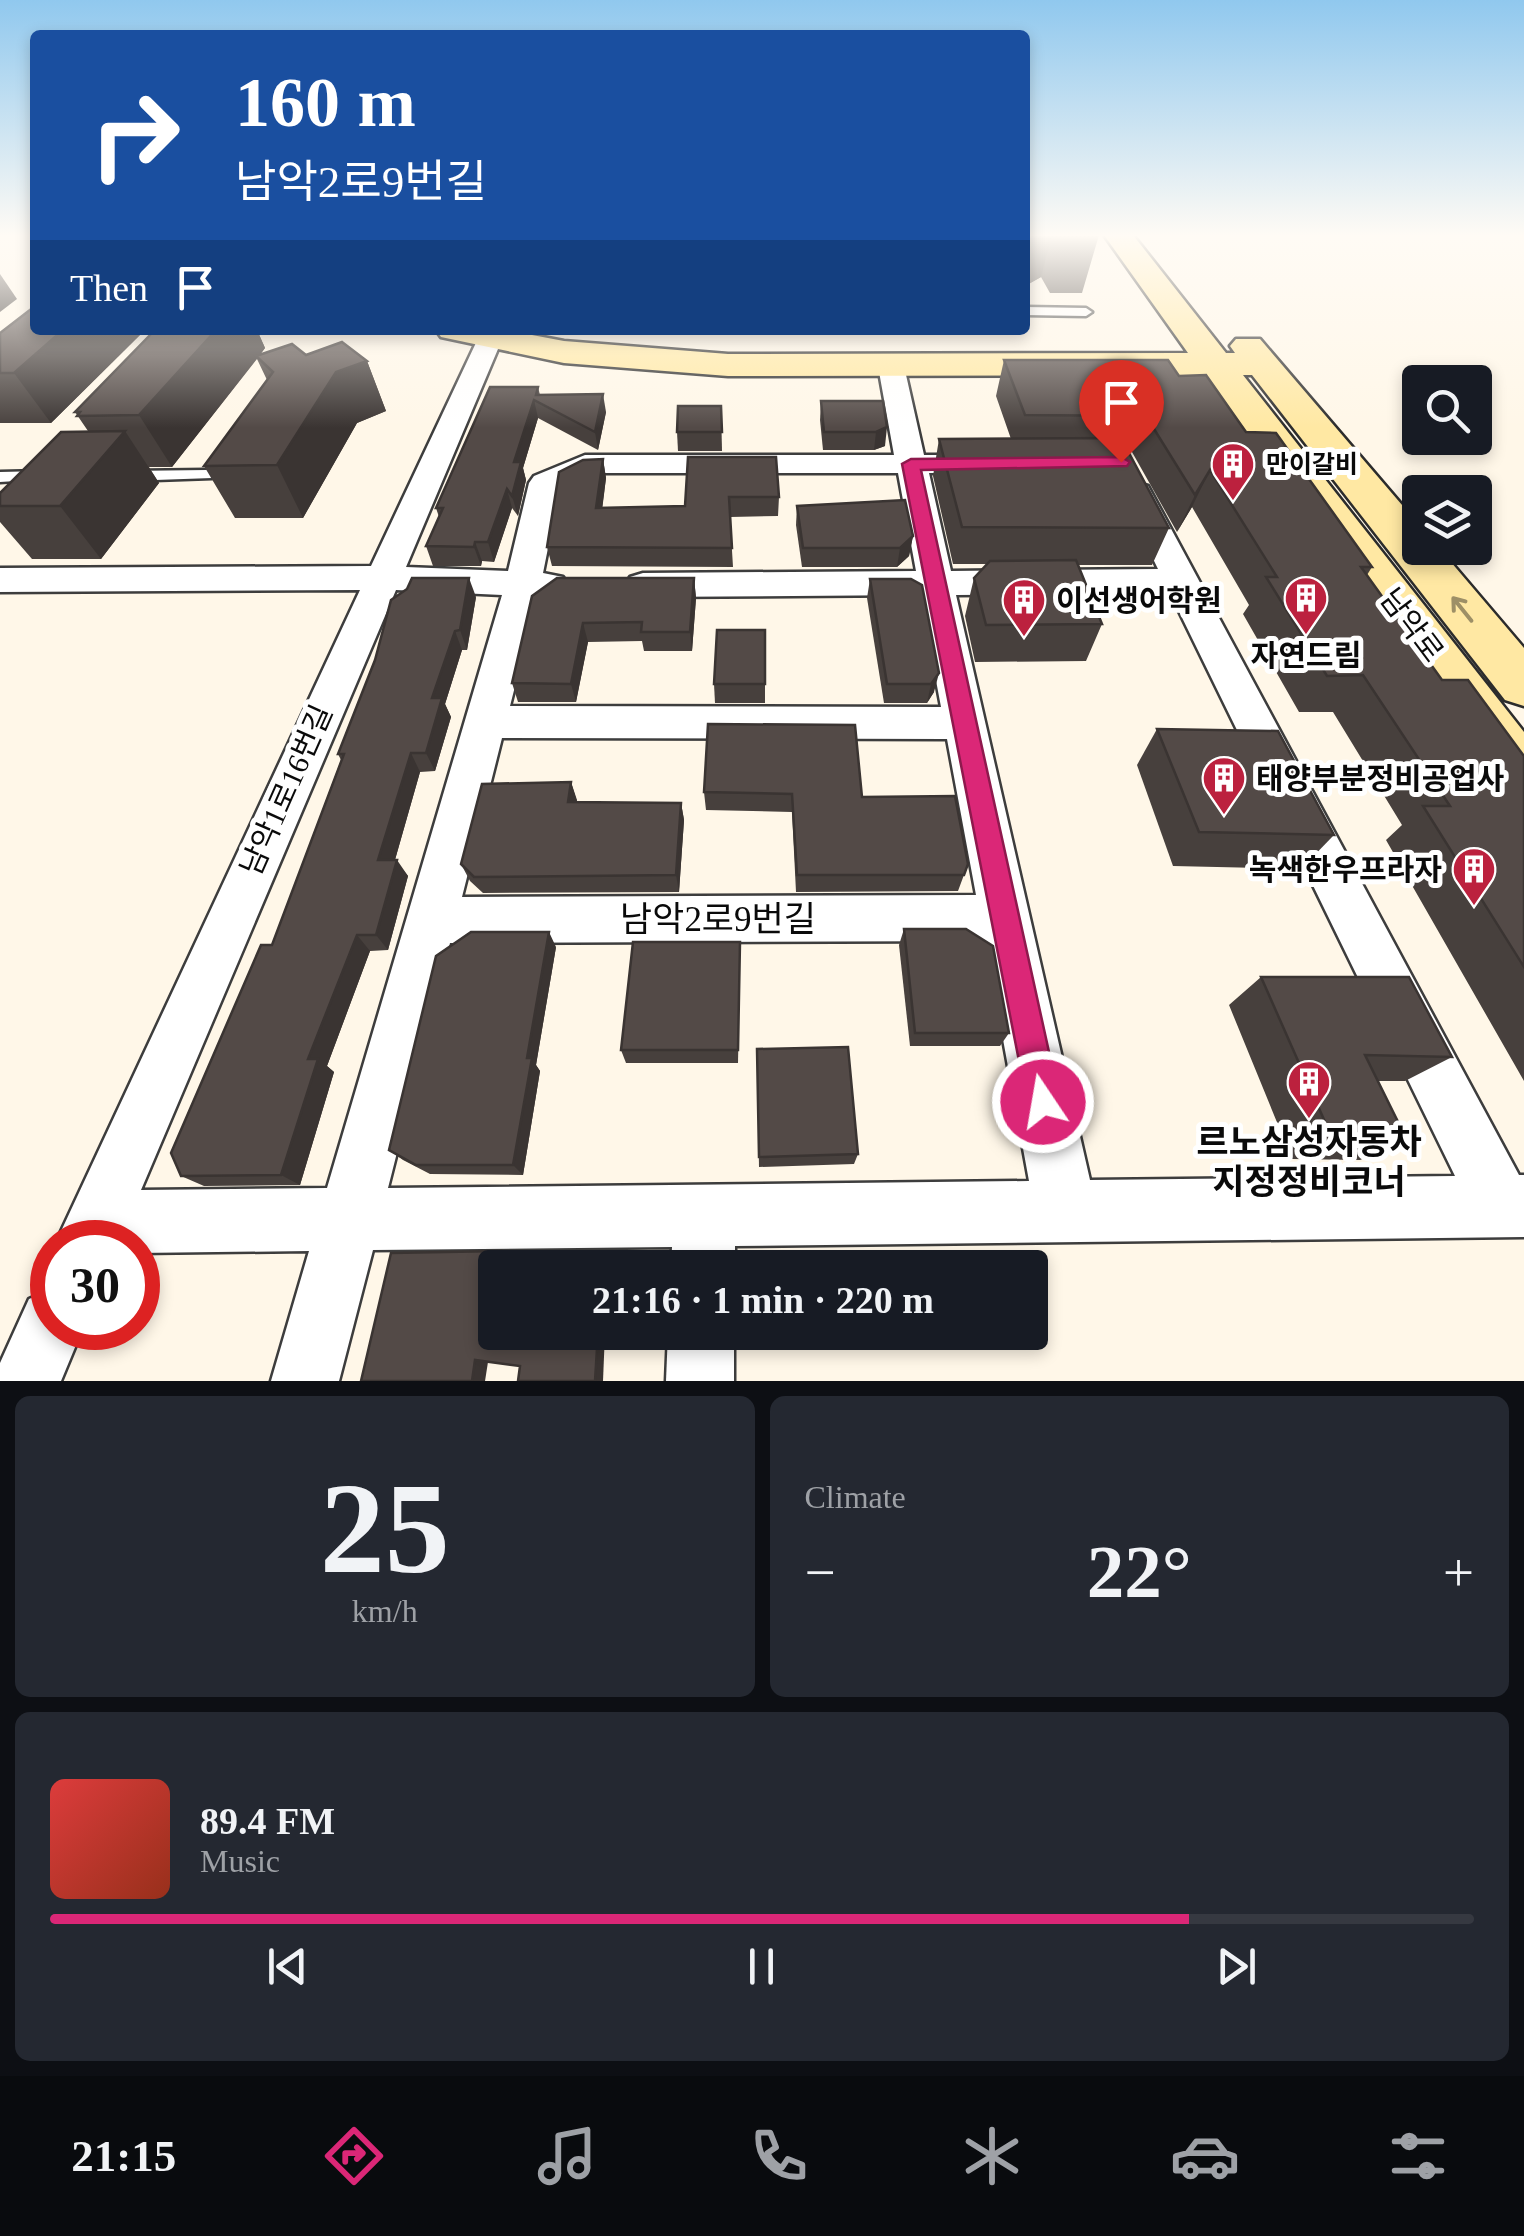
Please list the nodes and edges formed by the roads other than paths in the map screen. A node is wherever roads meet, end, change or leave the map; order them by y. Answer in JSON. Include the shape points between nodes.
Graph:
{"nodes":[{"id":1,"x":1168,"y":299,"type":"edge"},
{"id":2,"x":1210,"y":299,"type":"edge"},
{"id":3,"x":1030,"y":312,"type":"edge"},
{"id":4,"x":1086,"y":312,"type":"dead end"},
{"id":5,"x":1181,"y":317,"type":"junction"},
{"id":6,"x":478,"y":335,"type":"edge"},
{"id":7,"x":491,"y":335,"type":"edge"},
{"id":8,"x":1263,"y":364,"type":"junction"},
{"id":9,"x":1130,"y":365,"type":"junction"},
{"id":10,"x":1218,"y":365,"type":"junction"},
{"id":11,"x":891,"y":366,"type":"junction"},
{"id":12,"x":1268,"y":432,"type":"junction"},
{"id":13,"x":1121,"y":462,"type":"edge"},
{"id":14,"x":1026,"y":463,"type":"edge"},
{"id":15,"x":911,"y":464,"type":"junction"},
{"id":16,"x":207,"y":475,"type":"edge"},
{"id":17,"x":59,"y":476,"type":"edge"},
{"id":18,"x":114,"y":476,"type":"edge"},
{"id":19,"x":0,"y":477,"type":"edge"},
{"id":20,"x":380,"y":578,"type":"junction"},
{"id":21,"x":0,"y":580,"type":"edge"},
{"id":22,"x":1184,"y":580,"type":"junction"},
{"id":23,"x":523,"y":585,"type":"junction"},
{"id":24,"x":936,"y":585,"type":"junction"},
{"id":25,"x":1524,"y":684,"type":"edge"},
{"id":26,"x":486,"y":722,"type":"junction"},
{"id":27,"x":965,"y":723,"type":"junction"},
{"id":28,"x":1524,"y":776,"type":"edge"},
{"id":29,"x":1005,"y":918,"type":"junction"},
{"id":30,"x":432,"y":920,"type":"junction"},
{"id":31,"x":1513,"y":1206,"type":"edge"},
{"id":32,"x":1066,"y":1212,"type":"junction"},
{"id":33,"x":96,"y":1220,"type":"edge"},
{"id":34,"x":349,"y":1220,"type":"junction"},
{"id":35,"x":160,"y":1229,"type":"edge"},
{"id":36,"x":704,"y":1242,"type":"edge"},
{"id":37,"x":40,"y":1350,"type":"edge"},
{"id":38,"x":701,"y":1350,"type":"edge"},
{"id":39,"x":27,"y":1381,"type":"edge"},
{"id":40,"x":305,"y":1381,"type":"edge"},
{"id":41,"x":700,"y":1381,"type":"edge"}],
"edges":[{"from":1,"to":5,"type":"street","name":"남악로"},
{"from":2,"to":8,"type":"street","name":"남악로"},
{"from":3,"to":4,"type":"lane"},
{"from":5,"to":9,"type":"street","via":[[1163,346]]},
{"from":5,"to":10,"type":"street","name":"남악로"},
{"from":6,"to":20,"type":"street","name":"남악1로16번길"},
{"from":7,"to":11,"type":"street","via":[[640,360]]},
{"from":8,"to":10,"type":"street"},
{"from":25,"to":8,"type":"street","name":"남악로","one_way":true},
{"from":9,"to":10,"type":"street"},
{"from":9,"to":11,"type":"street"},
{"from":9,"to":12,"type":"street","via":[[1225,398]]},
{"from":10,"to":12,"type":"street","name":"남악로"},
{"from":11,"to":15,"type":"street"},
{"from":12,"to":28,"type":"street","name":"남악로"},
{"from":13,"to":22,"type":"street"},
{"from":14,"to":15,"type":"street"},
{"from":15,"to":23,"type":"street","via":[[584,464],[546,483]]},
{"from":15,"to":24,"type":"street"},
{"from":16,"to":18,"type":"lane"},
{"from":17,"to":19,"type":"lane"},
{"from":20,"to":21,"type":"street"},
{"from":20,"to":23,"type":"street"},
{"from":20,"to":33,"type":"street","name":"남악1로16번길"},
{"from":22,"to":24,"type":"street"},
{"from":22,"to":31,"type":"street"},
{"from":23,"to":24,"type":"street"},
{"from":23,"to":26,"type":"street"},
{"from":24,"to":27,"type":"street"},
{"from":26,"to":27,"type":"street"},
{"from":26,"to":30,"type":"street"},
{"from":27,"to":29,"type":"street"},
{"from":29,"to":30,"type":"street","name":"남악2로9번길"},
{"from":29,"to":32,"type":"street"},
{"from":30,"to":34,"type":"street"},
{"from":31,"to":32,"type":"street"},
{"from":32,"to":36,"type":"street"},
{"from":34,"to":35,"type":"street"},
{"from":34,"to":36,"type":"street"},
{"from":34,"to":40,"type":"street"},
{"from":37,"to":39,"type":"street"},
{"from":38,"to":41,"type":"street"}]}
